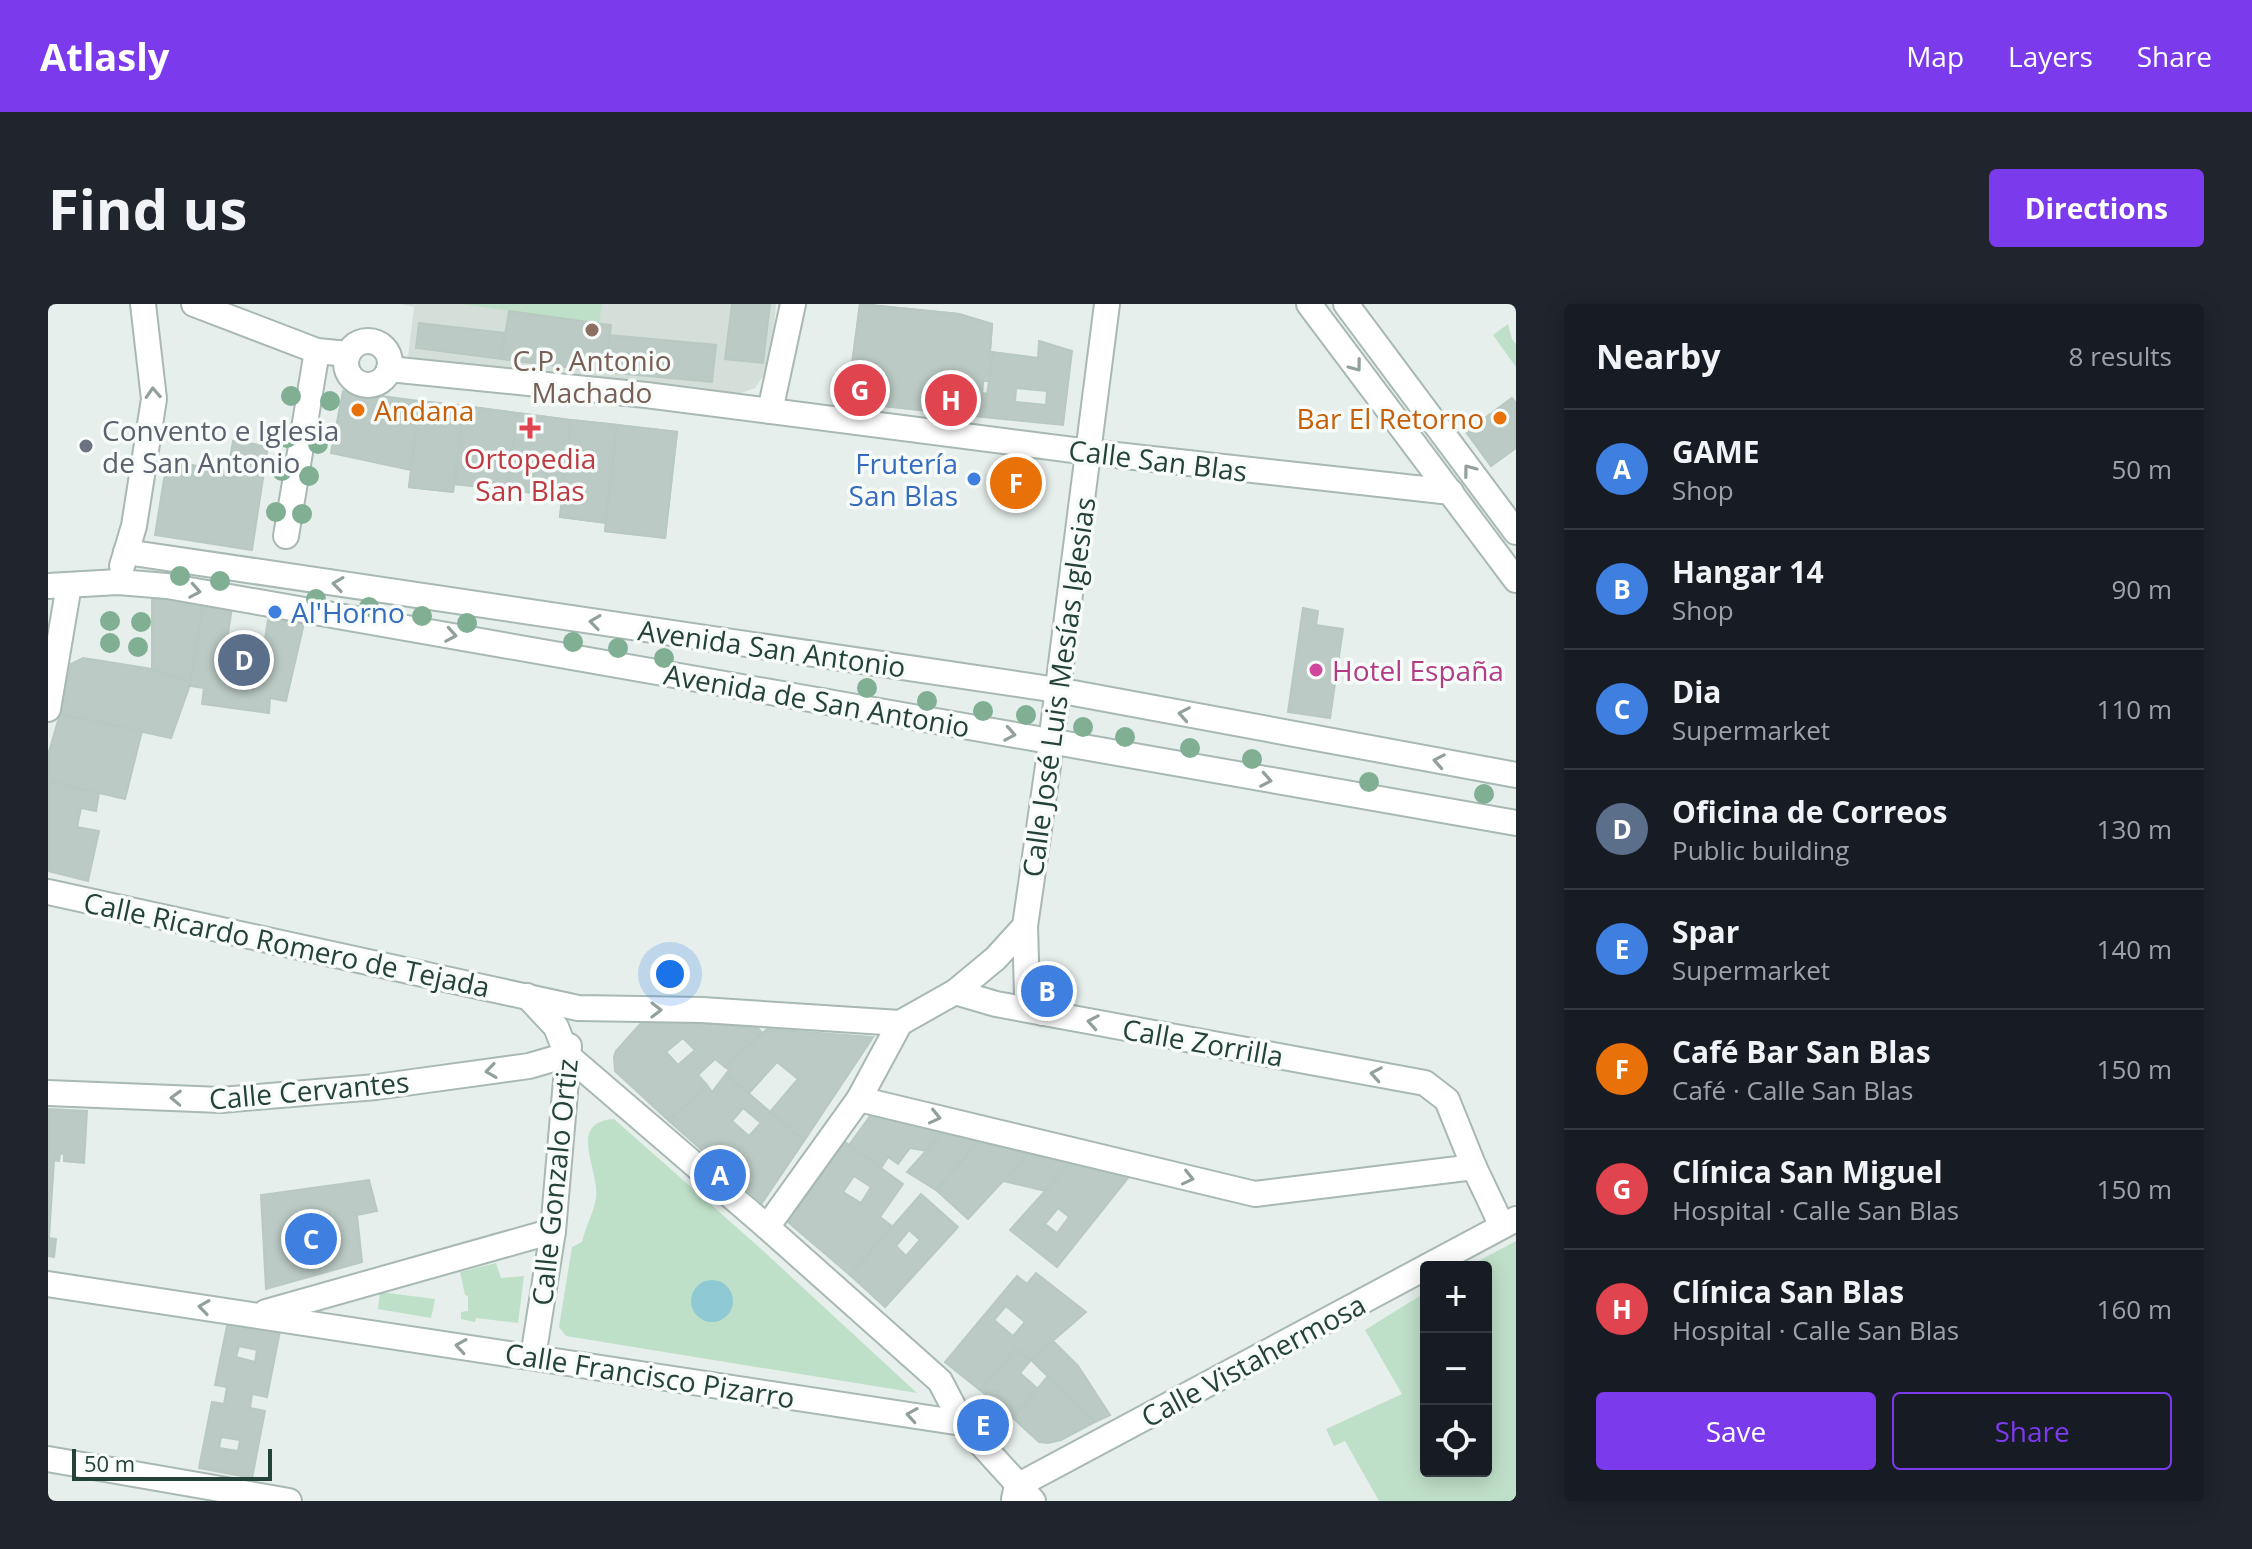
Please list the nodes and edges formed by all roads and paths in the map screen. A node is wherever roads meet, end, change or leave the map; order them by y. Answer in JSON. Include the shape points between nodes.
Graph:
{"nodes":[{"id":1,"x":143,"y":304,"type":"edge"},
{"id":2,"x":194,"y":304,"type":"edge"},
{"id":3,"x":793,"y":304,"type":"edge"},
{"id":4,"x":1107,"y":304,"type":"edge"},
{"id":5,"x":1309,"y":304,"type":"edge"},
{"id":6,"x":1346,"y":304,"type":"edge"},
{"id":7,"x":317,"y":351,"type":"junction"},
{"id":8,"x":770,"y":411,"type":"junction"},
{"id":9,"x":1089,"y":452,"type":"junction"},
{"id":10,"x":1451,"y":492,"type":"junction"},
{"id":11,"x":1513,"y":524,"type":"edge"},
{"id":12,"x":126,"y":552,"type":"junction"},
{"id":13,"x":282,"y":557,"type":"junction"},
{"id":14,"x":1516,"y":580,"type":"edge"},
{"id":15,"x":118,"y":582,"type":"junction"},
{"id":16,"x":59,"y":586,"type":"edge"},
{"id":17,"x":274,"y":604,"type":"junction"},
{"id":18,"x":1057,"y":690,"type":"junction"},
{"id":19,"x":48,"y":706,"type":"edge"},
{"id":20,"x":1051,"y":741,"type":"junction"},
{"id":21,"x":1516,"y":775,"type":"edge"},
{"id":22,"x":1516,"y":823,"type":"edge"},
{"id":23,"x":48,"y":892,"type":"edge"},
{"id":24,"x":1025,"y":926,"type":"junction"},
{"id":25,"x":955,"y":992,"type":"junction"},
{"id":26,"x":527,"y":996,"type":"junction"},
{"id":27,"x":578,"y":1008,"type":"junction"},
{"id":28,"x":1043,"y":1013,"type":"junction"},
{"id":29,"x":900,"y":1023,"type":"junction"},
{"id":30,"x":567,"y":1055,"type":"junction"},
{"id":31,"x":48,"y":1093,"type":"edge"},
{"id":32,"x":859,"y":1099,"type":"junction"},
{"id":33,"x":1474,"y":1167,"type":"junction"},
{"id":34,"x":1509,"y":1222,"type":"edge"},
{"id":35,"x":767,"y":1227,"type":"junction"},
{"id":36,"x":553,"y":1231,"type":"junction"},
{"id":37,"x":48,"y":1284,"type":"edge"},
{"id":38,"x":256,"y":1315,"type":"junction"},
{"id":39,"x":533,"y":1357,"type":"junction"},
{"id":40,"x":962,"y":1423,"type":"junction"},
{"id":41,"x":48,"y":1459,"type":"edge"},
{"id":42,"x":1021,"y":1496,"type":"edge"},
{"id":43,"x":289,"y":1501,"type":"edge"}],
"edges":[{"from":12,"to":1,"type":"street","one_way":true,"via":[[154,399]]},
{"from":2,"to":7,"type":"street"},
{"from":3,"to":8,"type":"street"},
{"from":4,"to":9,"type":"street","name":"Calle José Luis Mesías Iglesias"},
{"from":5,"to":10,"type":"street","one_way":true},
{"from":11,"to":6,"type":"street","one_way":true},
{"from":7,"to":8,"type":"street","name":"Calle San Blas","via":[[348,354],[352,378],[369,385],[389,369]]},
{"from":7,"to":13,"type":"street"},
{"from":8,"to":9,"type":"street","name":"Calle San Blas"},
{"from":9,"to":10,"type":"street","name":"Calle San Blas"},
{"from":9,"to":18,"type":"street","name":"Calle José Luis Mesías Iglesias"},
{"from":10,"to":14,"type":"street"},
{"from":12,"to":13,"type":"street","name":"Avenida San Antonio"},
{"from":12,"to":15,"type":"street"},
{"from":13,"to":17,"type":"street"},
{"from":18,"to":13,"type":"street","name":"Avenida San Antonio","one_way":true},
{"from":15,"to":16,"type":"street"},
{"from":15,"to":17,"type":"street","name":"Avenida de San Antonio","one_way":true},
{"from":16,"to":19,"type":"street"},
{"from":17,"to":20,"type":"street","name":"Avenida de San Antonio","one_way":true},
{"from":18,"to":20,"type":"street","name":"Calle José Luis Mesías Iglesias"},
{"from":21,"to":18,"type":"street","name":"Avenida San Antonio","one_way":true},
{"from":20,"to":22,"type":"street","name":"Avenida de San Antonio","one_way":true},
{"from":20,"to":24,"type":"street","name":"Calle José Luis Mesías Iglesias"},
{"from":23,"to":26,"type":"street","name":"Calle Ricardo Romero de Tejada"},
{"from":24,"to":25,"type":"street"},
{"from":24,"to":28,"type":"street","name":"Calle José Luis Mesías Iglesias","via":[[1027,993]]},
{"from":25,"to":28,"type":"street","name":"Calle Zorrilla"},
{"from":25,"to":29,"type":"street"},
{"from":26,"to":27,"type":"street","name":"Calle Ricardo Romero de Tejada"},
{"from":26,"to":30,"type":"street","name":"Calle Ricardo Romero de Tejada","via":[[556,1027]]},
{"from":27,"to":29,"type":"street","name":"Calle Ricardo Romero de Tejada","one_way":true},
{"from":27,"to":30,"type":"street","name":"Calle Gonzalo Ortiz"},
{"from":33,"to":28,"type":"street","name":"Calle Zorrilla","one_way":true,"via":[[1447,1100],[1425,1083]]},
{"from":29,"to":32,"type":"street"},
{"from":30,"to":31,"type":"street","name":"Calle Cervantes","one_way":true,"via":[[529,1066],[376,1087],[221,1100]]},
{"from":30,"to":35,"type":"street"},
{"from":30,"to":36,"type":"street","name":"Calle Gonzalo Ortiz"},
{"from":32,"to":33,"type":"street","one_way":true,"via":[[1255,1194]]},
{"from":32,"to":35,"type":"street"},
{"from":33,"to":34,"type":"street"},
{"from":34,"to":42,"type":"street","name":"Calle Vistahermosa"},
{"from":35,"to":40,"type":"street","via":[[940,1381]]},
{"from":36,"to":38,"type":"street","name":"Calle Francisco Pizarro"},
{"from":36,"to":39,"type":"street","name":"Calle Gonzalo Ortiz"},
{"from":38,"to":37,"type":"street","name":"Calle Francisco Pizarro","one_way":true},
{"from":39,"to":38,"type":"street","name":"Calle Francisco Pizarro","one_way":true},
{"from":40,"to":39,"type":"street","name":"Calle Francisco Pizarro","one_way":true},
{"from":40,"to":42,"type":"street"},
{"from":41,"to":43,"type":"street"}]}
